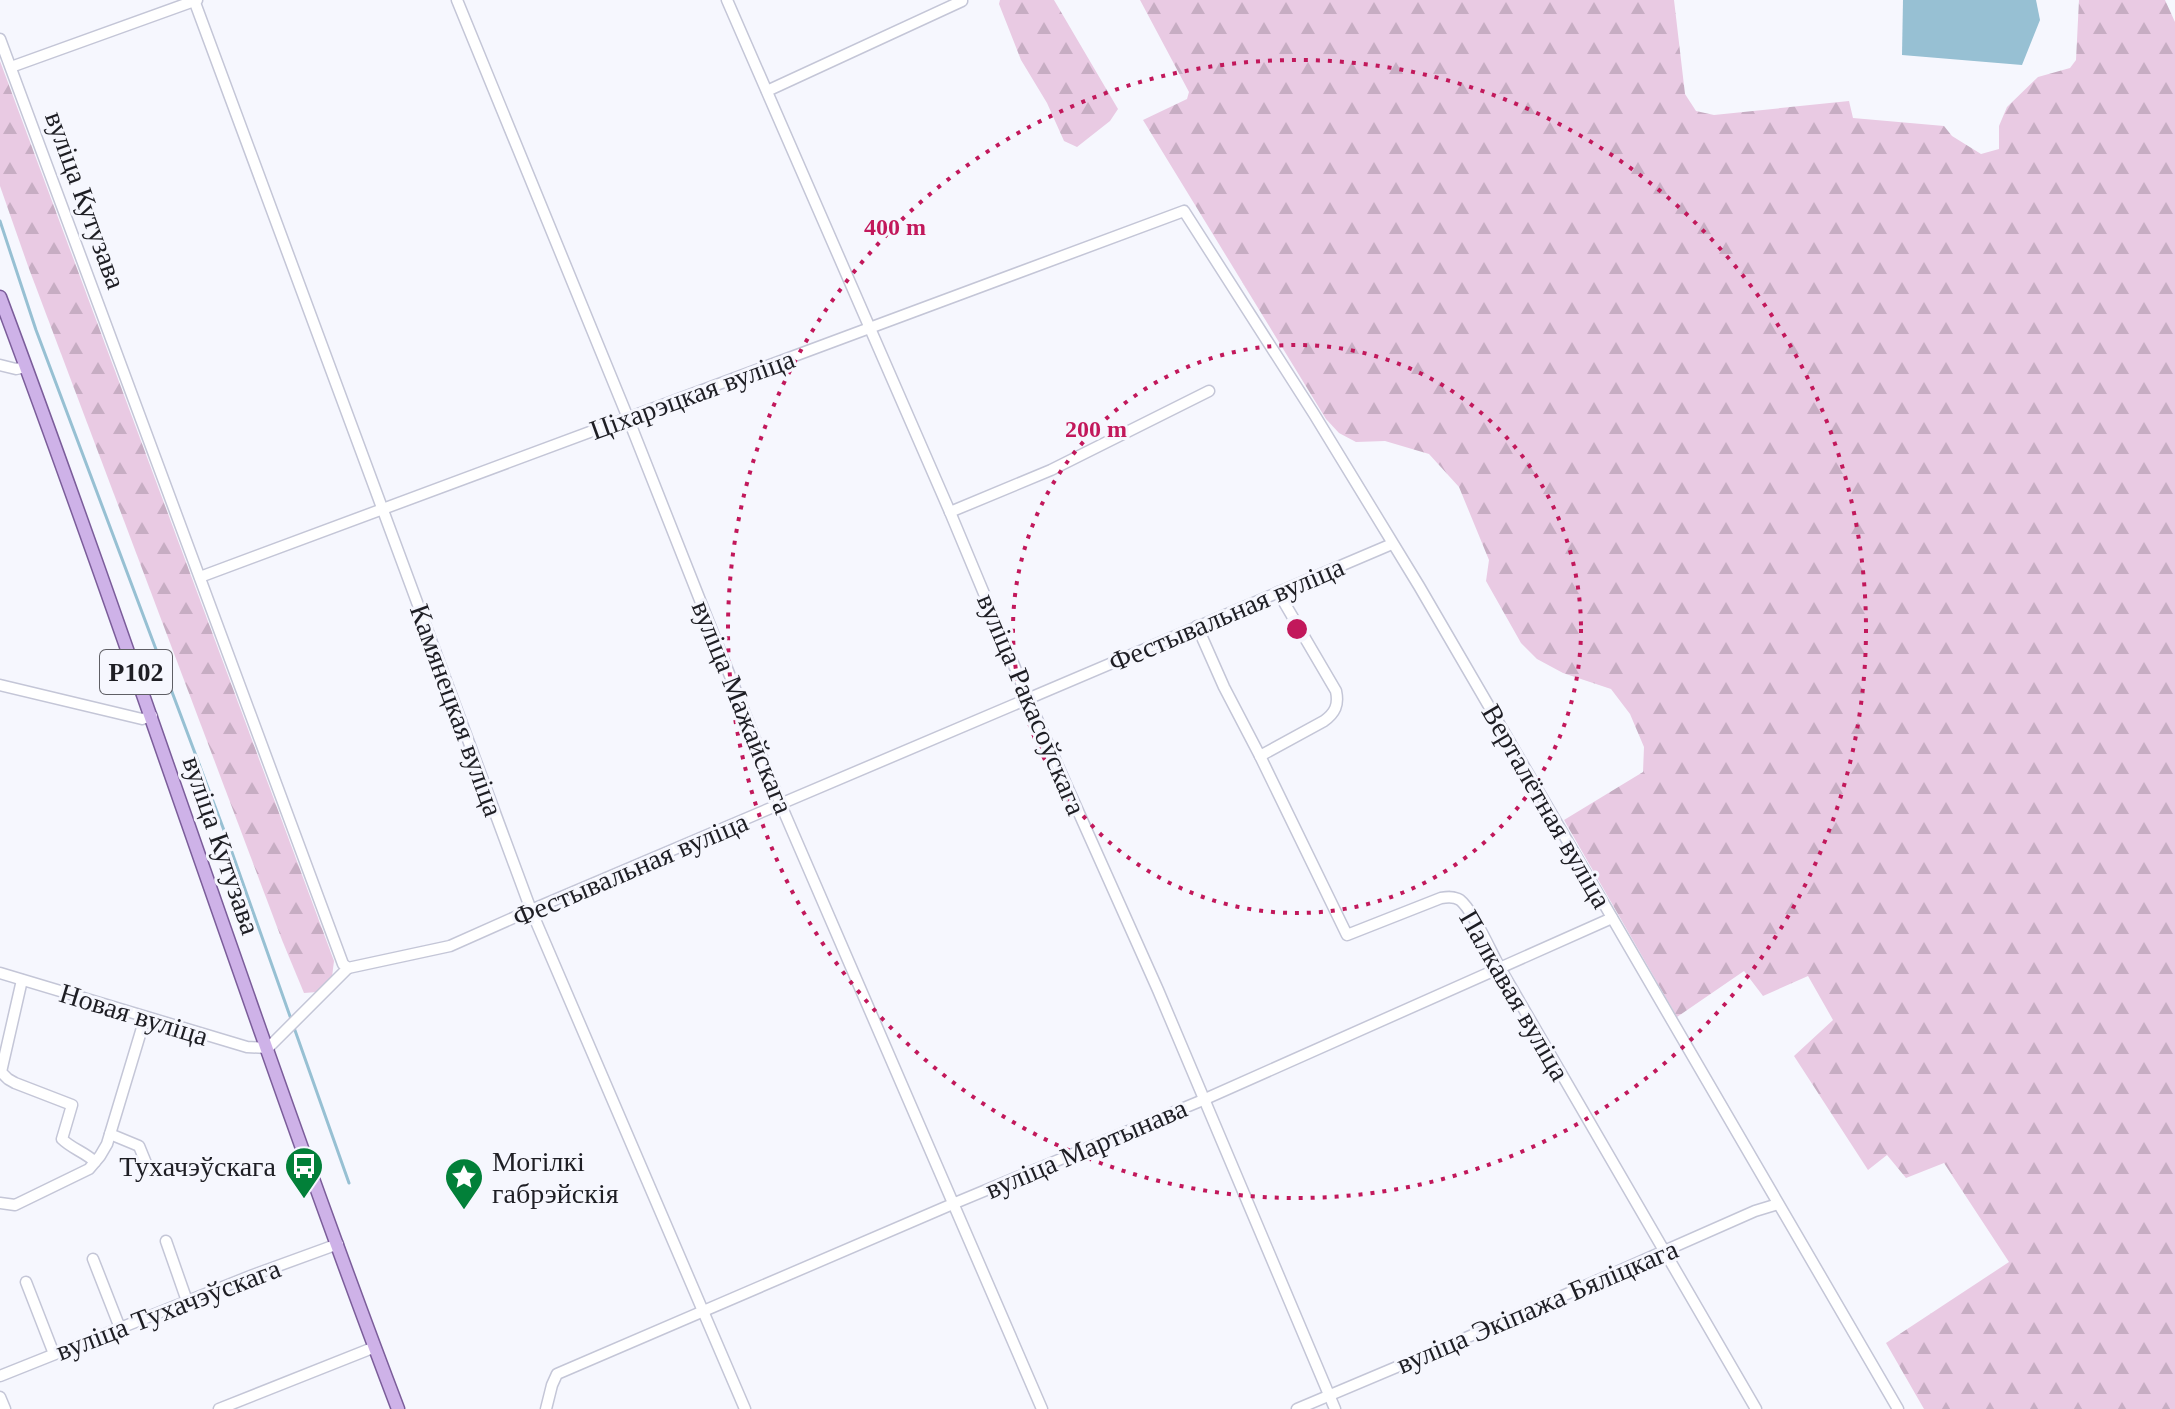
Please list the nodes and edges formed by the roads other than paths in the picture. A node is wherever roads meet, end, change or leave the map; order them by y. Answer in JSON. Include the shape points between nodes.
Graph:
{"nodes":[{"id":1,"x":195,"y":0,"type":"edge"},
{"id":2,"x":457,"y":0,"type":"edge"},
{"id":3,"x":727,"y":0,"type":"edge"},
{"id":4,"x":962,"y":1,"type":"edge"},
{"id":5,"x":0,"y":39,"type":"edge"},
{"id":6,"x":11,"y":67,"type":"junction"},
{"id":7,"x":767,"y":91,"type":"junction"},
{"id":8,"x":1184,"y":211,"type":"joint"},
{"id":9,"x":0,"y":297,"type":"edge"},
{"id":10,"x":870,"y":327,"type":"junction"},
{"id":11,"x":0,"y":365,"type":"edge"},
{"id":12,"x":26,"y":367,"type":"junction"},
{"id":13,"x":1209,"y":391,"type":"dead end"},
{"id":14,"x":628,"y":418,"type":"junction"},
{"id":15,"x":382,"y":508,"type":"junction"},
{"id":16,"x":950,"y":512,"type":"junction"},
{"id":17,"x":1392,"y":544,"type":"junction"},
{"id":18,"x":200,"y":577,"type":"junction"},
{"id":19,"x":1278,"y":592,"type":"junction"},
{"id":20,"x":1197,"y":626,"type":"junction"},
{"id":21,"x":0,"y":685,"type":"edge"},
{"id":22,"x":1028,"y":699,"type":"junction"},
{"id":23,"x":152,"y":716,"type":"junction"},
{"id":24,"x":1260,"y":756,"type":"junction"},
{"id":25,"x":781,"y":805,"type":"junction"},
{"id":26,"x":531,"y":910,"type":"junction"},
{"id":27,"x":1612,"y":918,"type":"junction"},
{"id":28,"x":346,"y":966,"type":"junction"},
{"id":29,"x":1500,"y":968,"type":"junction"},
{"id":30,"x":0,"y":973,"type":"edge"},
{"id":31,"x":22,"y":980,"type":"junction"},
{"id":32,"x":145,"y":1018,"type":"junction"},
{"id":33,"x":268,"y":1048,"type":"junction"},
{"id":34,"x":1203,"y":1100,"type":"junction"},
{"id":35,"x":110,"y":1134,"type":"junction"},
{"id":36,"x":95,"y":1162,"type":"junction"},
{"id":37,"x":148,"y":1168,"type":"dead end"},
{"id":38,"x":0,"y":1203,"type":"edge"},
{"id":39,"x":955,"y":1203,"type":"junction"},
{"id":40,"x":1778,"y":1204,"type":"junction"},
{"id":41,"x":166,"y":1241,"type":"dead end"},
{"id":42,"x":338,"y":1244,"type":"junction"},
{"id":43,"x":1664,"y":1251,"type":"junction"},
{"id":44,"x":93,"y":1259,"type":"dead end"},
{"id":45,"x":26,"y":1282,"type":"dead end"},
{"id":46,"x":187,"y":1301,"type":"junction"},
{"id":47,"x":702,"y":1312,"type":"junction"},
{"id":48,"x":120,"y":1328,"type":"junction"},
{"id":49,"x":375,"y":1347,"type":"junction"},
{"id":50,"x":54,"y":1354,"type":"junction"},
{"id":51,"x":0,"y":1376,"type":"edge"},
{"id":52,"x":1329,"y":1395,"type":"junction"},
{"id":53,"x":0,"y":1397,"type":"edge"},
{"id":54,"x":5,"y":1409,"type":"edge"},
{"id":55,"x":219,"y":1409,"type":"edge"},
{"id":56,"x":398,"y":1409,"type":"edge"},
{"id":57,"x":546,"y":1409,"type":"edge"},
{"id":58,"x":745,"y":1409,"type":"edge"},
{"id":59,"x":1042,"y":1409,"type":"edge"},
{"id":60,"x":1297,"y":1409,"type":"edge"},
{"id":61,"x":1335,"y":1409,"type":"edge"},
{"id":62,"x":1756,"y":1409,"type":"edge"},
{"id":63,"x":1898,"y":1409,"type":"edge"}],
"edges":[{"from":1,"to":6,"type":"street"},
{"from":1,"to":15,"type":"street","name":"Камянецкая вуліца"},
{"from":2,"to":14,"type":"street","name":"вуліца Мажайскага"},
{"from":3,"to":7,"type":"street","name":"вуліца Ракасоўскага"},
{"from":4,"to":7,"type":"street"},
{"from":5,"to":6,"type":"street","name":"вуліца Кутузава"},
{"from":6,"to":18,"type":"street","name":"вуліца Кутузава"},
{"from":7,"to":10,"type":"street","name":"вуліца Ракасоўскага"},
{"from":8,"to":10,"type":"street","name":"Ціхарэцкая вуліца"},
{"from":8,"to":17,"type":"street","name":"Верталётная вуліца"},
{"from":9,"to":12,"type":"main road","name":"вуліца Кутузава","number":"Р102"},
{"from":10,"to":14,"type":"street","name":"Ціхарэцкая вуліца"},
{"from":10,"to":16,"type":"street","name":"вуліца Ракасоўскага"},
{"from":11,"to":12,"type":"street"},
{"from":12,"to":23,"type":"main road","name":"вуліца Кутузава","number":"Р102"},
{"from":13,"to":16,"type":"street","via":[[1051,470]]},
{"from":14,"to":15,"type":"street","name":"Ціхарэцкая вуліца"},
{"from":14,"to":25,"type":"street","name":"вуліца Мажайскага"},
{"from":15,"to":18,"type":"street","name":"Ціхарэцкая вуліца"},
{"from":15,"to":26,"type":"street","name":"Камянецкая вуліца"},
{"from":16,"to":22,"type":"street","name":"вуліца Ракасоўскага"},
{"from":17,"to":19,"type":"street","name":"Фестывальная вуліца"},
{"from":17,"to":27,"type":"street","name":"Верталётная вуліца"},
{"from":18,"to":28,"type":"street","name":"вуліца Кутузава"},
{"from":19,"to":20,"type":"street","name":"Фестывальная вуліца"},
{"from":19,"to":24,"type":"street","via":[[1336,691],[1337,705],[1324,721]]},
{"from":20,"to":22,"type":"street","name":"Фестывальная вуліца"},
{"from":20,"to":24,"type":"street","name":"Палкавая вуліца"},
{"from":21,"to":23,"type":"street","via":[[142,719]]},
{"from":22,"to":25,"type":"street","name":"Фестывальная вуліца"},
{"from":22,"to":34,"type":"street","name":"вуліца Ракасоўскага"},
{"from":23,"to":33,"type":"main road","name":"вуліца Кутузава","number":"Р102"},
{"from":24,"to":29,"type":"street","name":"Палкавая вуліца","via":[[1347,935],[1452,897],[1469,910]]},
{"from":25,"to":26,"type":"street","name":"Фестывальная вуліца"},
{"from":25,"to":39,"type":"street","name":"вуліца Мажайскага"},
{"from":26,"to":28,"type":"street","name":"Фестывальная вуліца","via":[[450,946]]},
{"from":26,"to":47,"type":"street","name":"Камянецкая вуліца"},
{"from":27,"to":29,"type":"street","name":"вуліца Мартынава"},
{"from":27,"to":40,"type":"street","name":"Верталётная вуліца"},
{"from":28,"to":33,"type":"street"},
{"from":29,"to":34,"type":"street","name":"вуліца Мартынава"},
{"from":29,"to":43,"type":"street","name":"Палкавая вуліца"},
{"from":30,"to":31,"type":"street","name":"Новая вуліца"},
{"from":31,"to":32,"type":"street","name":"Новая вуліца"},
{"from":31,"to":36,"type":"street","via":[[1,1072],[15,1083],[72,1105],[62,1139]]},
{"from":32,"to":33,"type":"street","name":"Новая вуліца","via":[[247,1047]]},
{"from":32,"to":35,"type":"street"},
{"from":33,"to":42,"type":"main road","name":"вуліца Кутузава","number":"Р102"},
{"from":34,"to":39,"type":"street","name":"вуліца Мартынава"},
{"from":34,"to":52,"type":"street","name":"вуліца Ракасоўскага"},
{"from":35,"to":36,"type":"street"},
{"from":35,"to":37,"type":"street","via":[[139,1146]]},
{"from":36,"to":38,"type":"street","via":[[15,1205]]},
{"from":39,"to":47,"type":"street","name":"вуліца Мартынава"},
{"from":39,"to":59,"type":"street","name":"вуліца Мажайскага"},
{"from":40,"to":43,"type":"street","name":"вуліца Экіпажа Бяліцкага"},
{"from":40,"to":63,"type":"street","name":"Верталётная вуліца"},
{"from":41,"to":46,"type":"street"},
{"from":42,"to":46,"type":"street","name":"вуліца Тухачэўскага"},
{"from":42,"to":49,"type":"main road","name":"вуліца Кутузава","number":"Р102"},
{"from":43,"to":52,"type":"street","name":"вуліца Экіпажа Бяліцкага"},
{"from":43,"to":62,"type":"street","name":"Палкавая вуліца"},
{"from":44,"to":48,"type":"street"},
{"from":45,"to":50,"type":"street"},
{"from":46,"to":48,"type":"street","name":"вуліца Тухачэўскага"},
{"from":47,"to":57,"type":"street","name":"вуліца Мартынава","via":[[557,1374]]},
{"from":47,"to":58,"type":"street","name":"Камянецкая вуліца"},
{"from":48,"to":50,"type":"street","name":"вуліца Тухачэўскага"},
{"from":49,"to":55,"type":"street"},
{"from":49,"to":56,"type":"main road","name":"вуліца Кутузава","number":"Р102"},
{"from":50,"to":51,"type":"street","name":"вуліца Тухачэўскага"},
{"from":52,"to":60,"type":"street","name":"вуліца Экіпажа Бяліцкага"},
{"from":52,"to":61,"type":"street","name":"вуліца Ракасоўскага"},
{"from":53,"to":54,"type":"street"}]}
